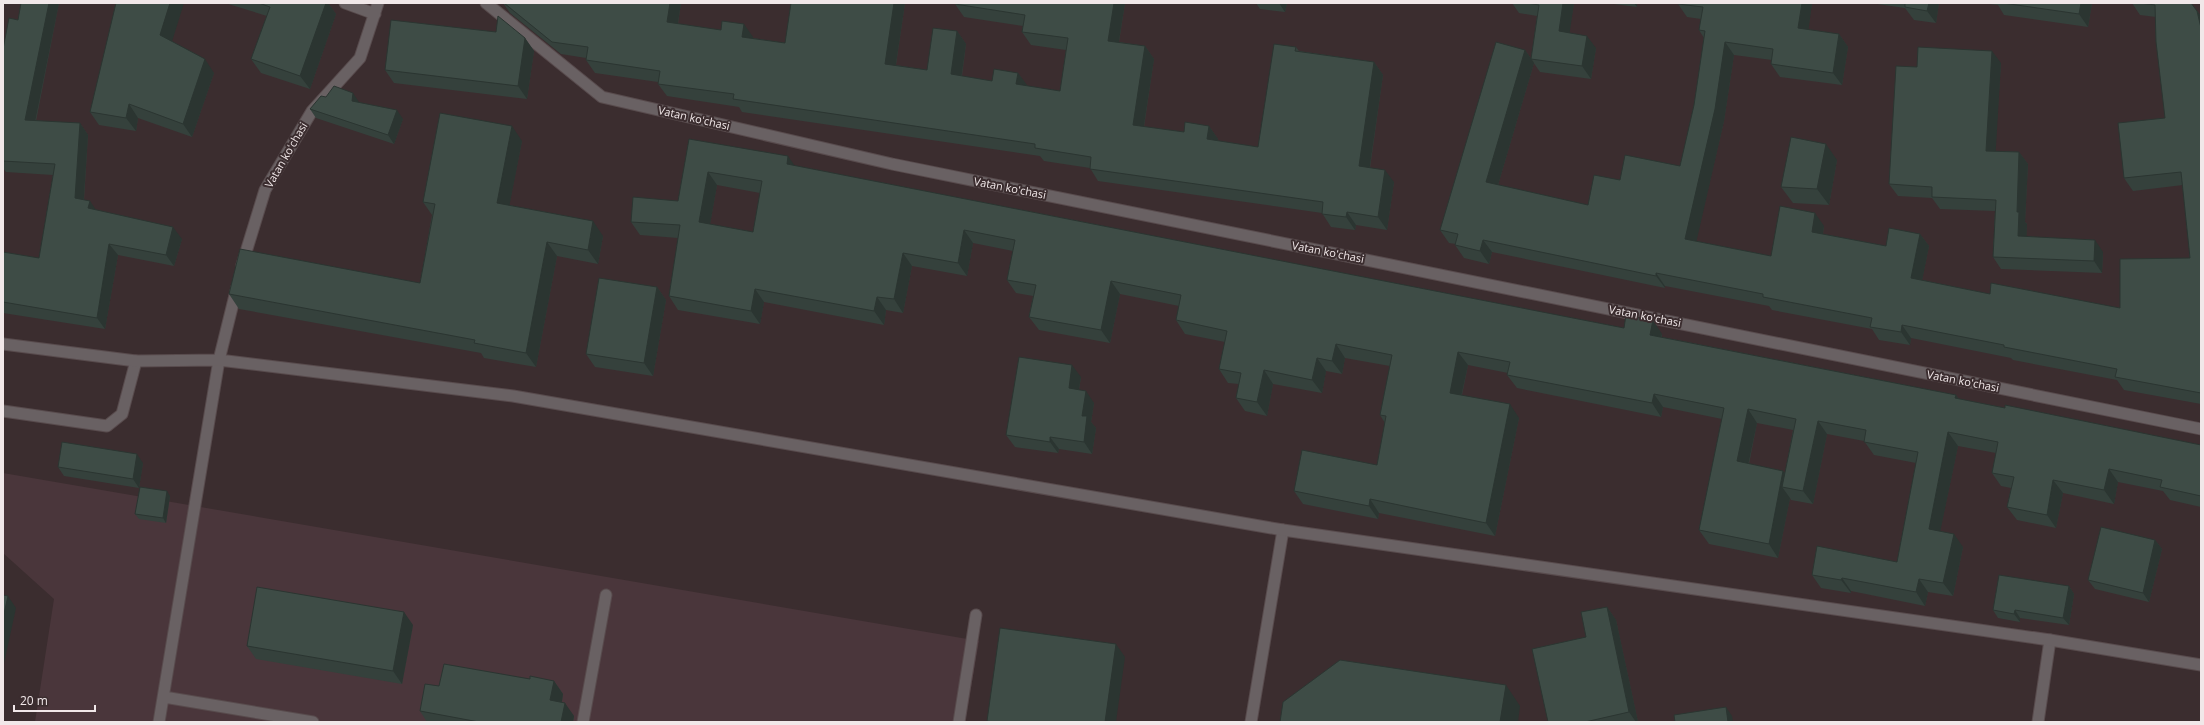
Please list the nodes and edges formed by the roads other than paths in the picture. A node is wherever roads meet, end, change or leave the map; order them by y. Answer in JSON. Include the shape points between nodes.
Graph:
{"nodes":[{"id":1,"x":345,"y":3,"type":"edge"},
{"id":2,"x":378,"y":3,"type":"edge"},
{"id":3,"x":486,"y":3,"type":"edge"},
{"id":4,"x":374,"y":14,"type":"junction"},
{"id":5,"x":3,"y":344,"type":"edge"},
{"id":6,"x":219,"y":360,"type":"junction"},
{"id":7,"x":136,"y":361,"type":"junction"},
{"id":8,"x":3,"y":412,"type":"edge"},
{"id":9,"x":2201,"y":429,"type":"edge"},
{"id":10,"x":1283,"y":530,"type":"junction"},
{"id":11,"x":606,"y":595,"type":"dead end"},
{"id":12,"x":976,"y":615,"type":"dead end"},
{"id":13,"x":2050,"y":640,"type":"junction"},
{"id":14,"x":2201,"y":665,"type":"edge"},
{"id":15,"x":164,"y":697,"type":"junction"},
{"id":16,"x":159,"y":722,"type":"edge"},
{"id":17,"x":313,"y":722,"type":"edge"},
{"id":18,"x":583,"y":722,"type":"edge"},
{"id":19,"x":959,"y":722,"type":"edge"},
{"id":20,"x":1251,"y":722,"type":"edge"},
{"id":21,"x":2038,"y":722,"type":"edge"}],
"edges":[{"from":1,"to":4,"type":"street"},
{"from":2,"to":4,"type":"street","name":"Vatan koʻchasi"},
{"from":3,"to":9,"type":"street","name":"Vatan koʻchasi","via":[[602,97],[892,164]]},
{"from":4,"to":6,"type":"street","name":"Vatan koʻchasi","via":[[360,58],[312,111],[265,190],[243,261]]},
{"from":5,"to":7,"type":"street"},
{"from":6,"to":7,"type":"street"},
{"from":6,"to":10,"type":"street","via":[[513,396]]},
{"from":6,"to":15,"type":"street","name":"Vatan koʻchasi"},
{"from":7,"to":8,"type":"street","via":[[122,414],[107,426]]},
{"from":10,"to":13,"type":"street"},
{"from":10,"to":20,"type":"street"},
{"from":11,"to":18,"type":"street"},
{"from":12,"to":19,"type":"street"},
{"from":13,"to":14,"type":"street"},
{"from":13,"to":21,"type":"street"},
{"from":15,"to":16,"type":"street","name":"Vatan koʻchasi"},
{"from":15,"to":17,"type":"street"}]}
